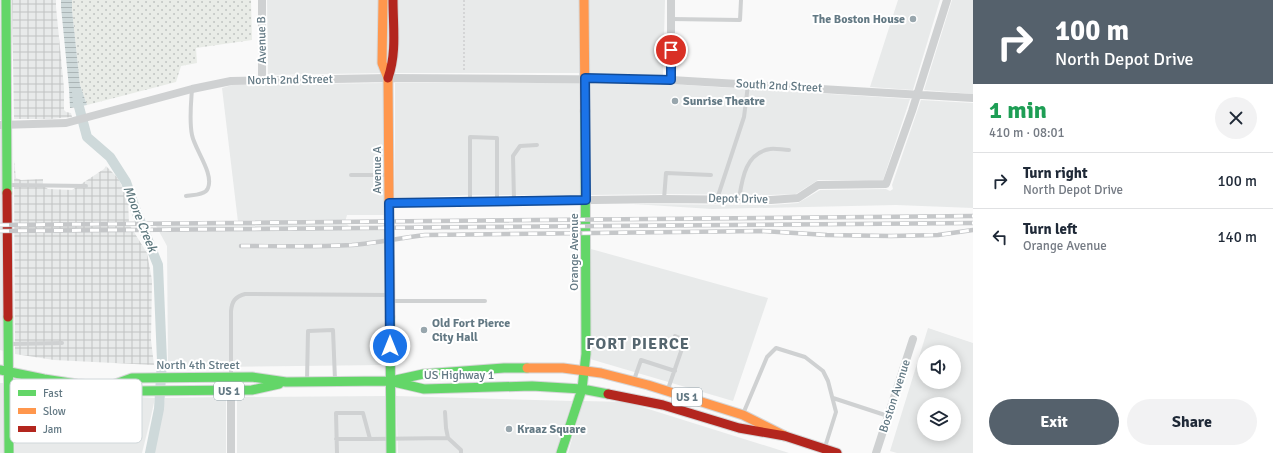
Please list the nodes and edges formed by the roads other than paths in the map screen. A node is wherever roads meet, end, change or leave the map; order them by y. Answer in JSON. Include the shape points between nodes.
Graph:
{"nodes":[{"id":1,"x":6,"y":0,"type":"edge"},
{"id":2,"x":262,"y":0,"type":"edge"},
{"id":3,"x":383,"y":0,"type":"edge"},
{"id":4,"x":393,"y":0,"type":"edge"},
{"id":5,"x":584,"y":0,"type":"edge"},
{"id":6,"x":671,"y":0,"type":"edge"},
{"id":7,"x":741,"y":0,"type":"edge"},
{"id":8,"x":946,"y":0,"type":"edge"},
{"id":9,"x":671,"y":19,"type":"junction"},
{"id":10,"x":388,"y":78,"type":"junction"},
{"id":11,"x":585,"y":78,"type":"junction"},
{"id":12,"x":262,"y":80,"type":"junction"},
{"id":13,"x":671,"y":80,"type":"junction"},
{"id":14,"x":748,"y":85,"type":"junction"},
{"id":15,"x":192,"y":89,"type":"junction"},
{"id":16,"x":917,"y":94,"type":"junction"},
{"id":17,"x":973,"y":98,"type":"edge"},
{"id":18,"x":4,"y":125,"type":"edge"},
{"id":19,"x":537,"y":145,"type":"dead end"},
{"id":20,"x":789,"y":150,"type":"dead end"},
{"id":21,"x":4,"y":169,"type":"edge"},
{"id":22,"x":351,"y":175,"type":"dead end"},
{"id":23,"x":389,"y":175,"type":"junction"},
{"id":24,"x":711,"y":175,"type":"dead end"},
{"id":25,"x":8,"y":186,"type":"junction"},
{"id":26,"x":86,"y":186,"type":"dead end"},
{"id":27,"x":186,"y":196,"type":"dead end"},
{"id":28,"x":664,"y":199,"type":"junction"},
{"id":29,"x":716,"y":199,"type":"junction"},
{"id":30,"x":739,"y":199,"type":"junction"},
{"id":31,"x":586,"y":200,"type":"junction"},
{"id":32,"x":470,"y":201,"type":"junction"},
{"id":33,"x":497,"y":201,"type":"junction"},
{"id":34,"x":514,"y":201,"type":"junction"},
{"id":35,"x":389,"y":203,"type":"junction"},
{"id":36,"x":390,"y":298,"type":"junction"},
{"id":37,"x":485,"y":301,"type":"dead end"},
{"id":38,"x":675,"y":336,"type":"dead end"},
{"id":39,"x":914,"y":339,"type":"dead end"},
{"id":40,"x":62,"y":343,"type":"dead end"},
{"id":41,"x":9,"y":344,"type":"junction"},
{"id":42,"x":585,"y":370,"type":"junction"},
{"id":43,"x":5,"y":371,"type":"edge"},
{"id":44,"x":675,"y":371,"type":"junction"},
{"id":45,"x":231,"y":377,"type":"junction"},
{"id":46,"x":49,"y":379,"type":"edge"},
{"id":47,"x":129,"y":379,"type":"edge"},
{"id":48,"x":391,"y":381,"type":"junction"},
{"id":49,"x":634,"y":381,"type":"junction"},
{"id":50,"x":286,"y":382,"type":"junction"},
{"id":51,"x":308,"y":382,"type":"junction"},
{"id":52,"x":335,"y":382,"type":"junction"},
{"id":53,"x":582,"y":389,"type":"junction"},
{"id":54,"x":142,"y":391,"type":"edge"},
{"id":55,"x":231,"y":391,"type":"junction"},
{"id":56,"x":668,"y":391,"type":"junction"},
{"id":57,"x":833,"y":398,"type":"junction"},
{"id":58,"x":445,"y":412,"type":"dead end"},
{"id":59,"x":743,"y":415,"type":"junction"},
{"id":60,"x":888,"y":416,"type":"junction"},
{"id":61,"x":785,"y":436,"type":"junction"},
{"id":62,"x":391,"y":438,"type":"junction"},
{"id":63,"x":448,"y":438,"type":"junction"},
{"id":64,"x":336,"y":439,"type":"junction"},
{"id":65,"x":370,"y":439,"type":"junction"},
{"id":66,"x":8,"y":447,"type":"edge"},
{"id":67,"x":824,"y":449,"type":"junction"},
{"id":68,"x":232,"y":453,"type":"edge"},
{"id":69,"x":337,"y":453,"type":"edge"},
{"id":70,"x":391,"y":453,"type":"edge"},
{"id":71,"x":461,"y":453,"type":"edge"},
{"id":72,"x":561,"y":453,"type":"edge"},
{"id":73,"x":837,"y":453,"type":"edge"},
{"id":74,"x":876,"y":453,"type":"edge"}],
"edges":[{"from":1,"to":18,"type":"main road"},
{"from":2,"to":12,"type":"street","name":"Avenue B"},
{"from":3,"to":10,"type":"main road","name":"Avenue A","via":[[382,63]]},
{"from":4,"to":10,"type":"main road","name":"Avenue A","via":[[393,59],[392,71]]},
{"from":5,"to":11,"type":"main road","name":"Orange Avenue"},
{"from":6,"to":9,"type":"street"},
{"from":7,"to":9,"type":"lane","via":[[740,20]]},
{"from":8,"to":16,"type":"street"},
{"from":9,"to":13,"type":"street"},
{"from":10,"to":11,"type":"street","name":"North 2nd Street"},
{"from":10,"to":12,"type":"street","name":"North 2nd Street"},
{"from":10,"to":23,"type":"main road","name":"Avenue A"},
{"from":11,"to":13,"type":"street","name":"South 2nd Street"},
{"from":11,"to":31,"type":"main road","name":"Orange Avenue"},
{"from":12,"to":15,"type":"street","name":"North 2nd Street","via":[[231,81]]},
{"from":13,"to":14,"type":"street","name":"South 2nd Street"},
{"from":14,"to":16,"type":"street","name":"South 2nd Street"},
{"from":14,"to":29,"type":"lane","via":[[744,117]]},
{"from":15,"to":18,"type":"street","name":"North 2nd Street","via":[[66,123]]},
{"from":15,"to":27,"type":"lane","via":[[192,136],[208,172],[209,183],[205,192]]},
{"from":16,"to":17,"type":"street","name":"South 2nd Street"},
{"from":16,"to":30,"type":"street","name":"Depot Drive","via":[[886,184],[818,185],[798,198]]},
{"from":18,"to":21,"type":"main road"},
{"from":19,"to":34,"type":"lane","via":[[520,146],[513,156]]},
{"from":20,"to":30,"type":"lane","via":[[770,149],[752,157],[744,174]]},
{"from":21,"to":25,"type":"main road"},
{"from":22,"to":23,"type":"lane"},
{"from":23,"to":35,"type":"main road","name":"Avenue A"},
{"from":24,"to":28,"type":"lane","via":[[666,173]]},
{"from":25,"to":26,"type":"lane"},
{"from":25,"to":41,"type":"main road"},
{"from":28,"to":29,"type":"street","name":"Depot Drive"},
{"from":28,"to":31,"type":"street","name":"Depot Drive"},
{"from":29,"to":30,"type":"street","name":"Depot Drive"},
{"from":31,"to":34,"type":"street","name":"Depot Drive"},
{"from":31,"to":42,"type":"main road","name":"Orange Avenue"},
{"from":32,"to":33,"type":"street","name":"Depot Drive"},
{"from":32,"to":33,"type":"lane","via":[[470,137],[497,138]]},
{"from":32,"to":35,"type":"street","name":"Depot Drive"},
{"from":33,"to":34,"type":"street","name":"Depot Drive"},
{"from":35,"to":36,"type":"main road","name":"Avenue A"},
{"from":36,"to":37,"type":"lane"},
{"from":36,"to":45,"type":"lane","via":[[245,294],[236,297],[231,311]]},
{"from":36,"to":48,"type":"main road","name":"Avenue A"},
{"from":38,"to":44,"type":"lane","via":[[685,340]]},
{"from":39,"to":60,"type":"street","name":"Boston Avenue"},
{"from":40,"to":41,"type":"lane"},
{"from":41,"to":43,"type":"main road"},
{"from":42,"to":48,"type":"main road","name":"US Highway 1","number":"US 1","via":[[504,368],[423,374]]},
{"from":42,"to":49,"type":"main road","name":"US Highway 1","number":"US 1"},
{"from":42,"to":53,"type":"main road","name":"Orange Avenue"},
{"from":43,"to":46,"type":"main road","name":"North 4th Street","number":"US 1"},
{"from":43,"to":66,"type":"main road"},
{"from":44,"to":49,"type":"lane","via":[[641,360]]},
{"from":44,"to":56,"type":"lane"},
{"from":45,"to":47,"type":"main road","name":"North 4th Street","number":"US 1"},
{"from":45,"to":50,"type":"main road","name":"North 4th Street","number":"US 1"},
{"from":48,"to":52,"type":"main road","name":"North 4th Street","number":"US 1"},
{"from":48,"to":53,"type":"main road","name":"US Highway 1","number":"US 1","via":[[424,389],[532,386]]},
{"from":48,"to":62,"type":"main road","name":"Avenue A"},
{"from":49,"to":56,"type":"main road","name":"US Highway 1","number":"US 1"},
{"from":50,"to":51,"type":"main road","name":"North 4th Street","number":"US 1"},
{"from":50,"to":55,"type":"main road","name":"North 4th Street","number":"US 1","via":[[252,390]]},
{"from":51,"to":52,"type":"main road","name":"North 4th Street","number":"US 1"},
{"from":51,"to":52,"type":"lane","via":[[308,331],[333,330]]},
{"from":53,"to":61,"type":"main road","name":"US Highway 1","number":"US 1","via":[[663,405],[739,428]]},
{"from":53,"to":72,"type":"main road","name":"Orange Avenue"},
{"from":54,"to":55,"type":"main road","name":"North 4th Street","number":"US 1"},
{"from":55,"to":68,"type":"street"},
{"from":56,"to":59,"type":"main road","name":"US Highway 1","number":"US 1"},
{"from":57,"to":59,"type":"lane","via":[[823,371],[805,357],[776,348],[767,357]]},
{"from":57,"to":60,"type":"lane"},
{"from":57,"to":67,"type":"lane","via":[[836,412]]},
{"from":58,"to":63,"type":"lane"},
{"from":59,"to":61,"type":"main road","name":"US Highway 1","number":"US 1"},
{"from":60,"to":74,"type":"street","name":"Boston Avenue"},
{"from":61,"to":67,"type":"main road","name":"US Highway 1","number":"US 1"},
{"from":62,"to":63,"type":"lane"},
{"from":62,"to":65,"type":"lane"},
{"from":62,"to":70,"type":"main road","name":"Avenue A"},
{"from":63,"to":71,"type":"lane"},
{"from":64,"to":65,"type":"lane"},
{"from":64,"to":65,"type":"lane","via":[[336,413],[362,413]]},
{"from":64,"to":69,"type":"lane"},
{"from":67,"to":73,"type":"main road","name":"US Highway 1","number":"US 1"}]}
